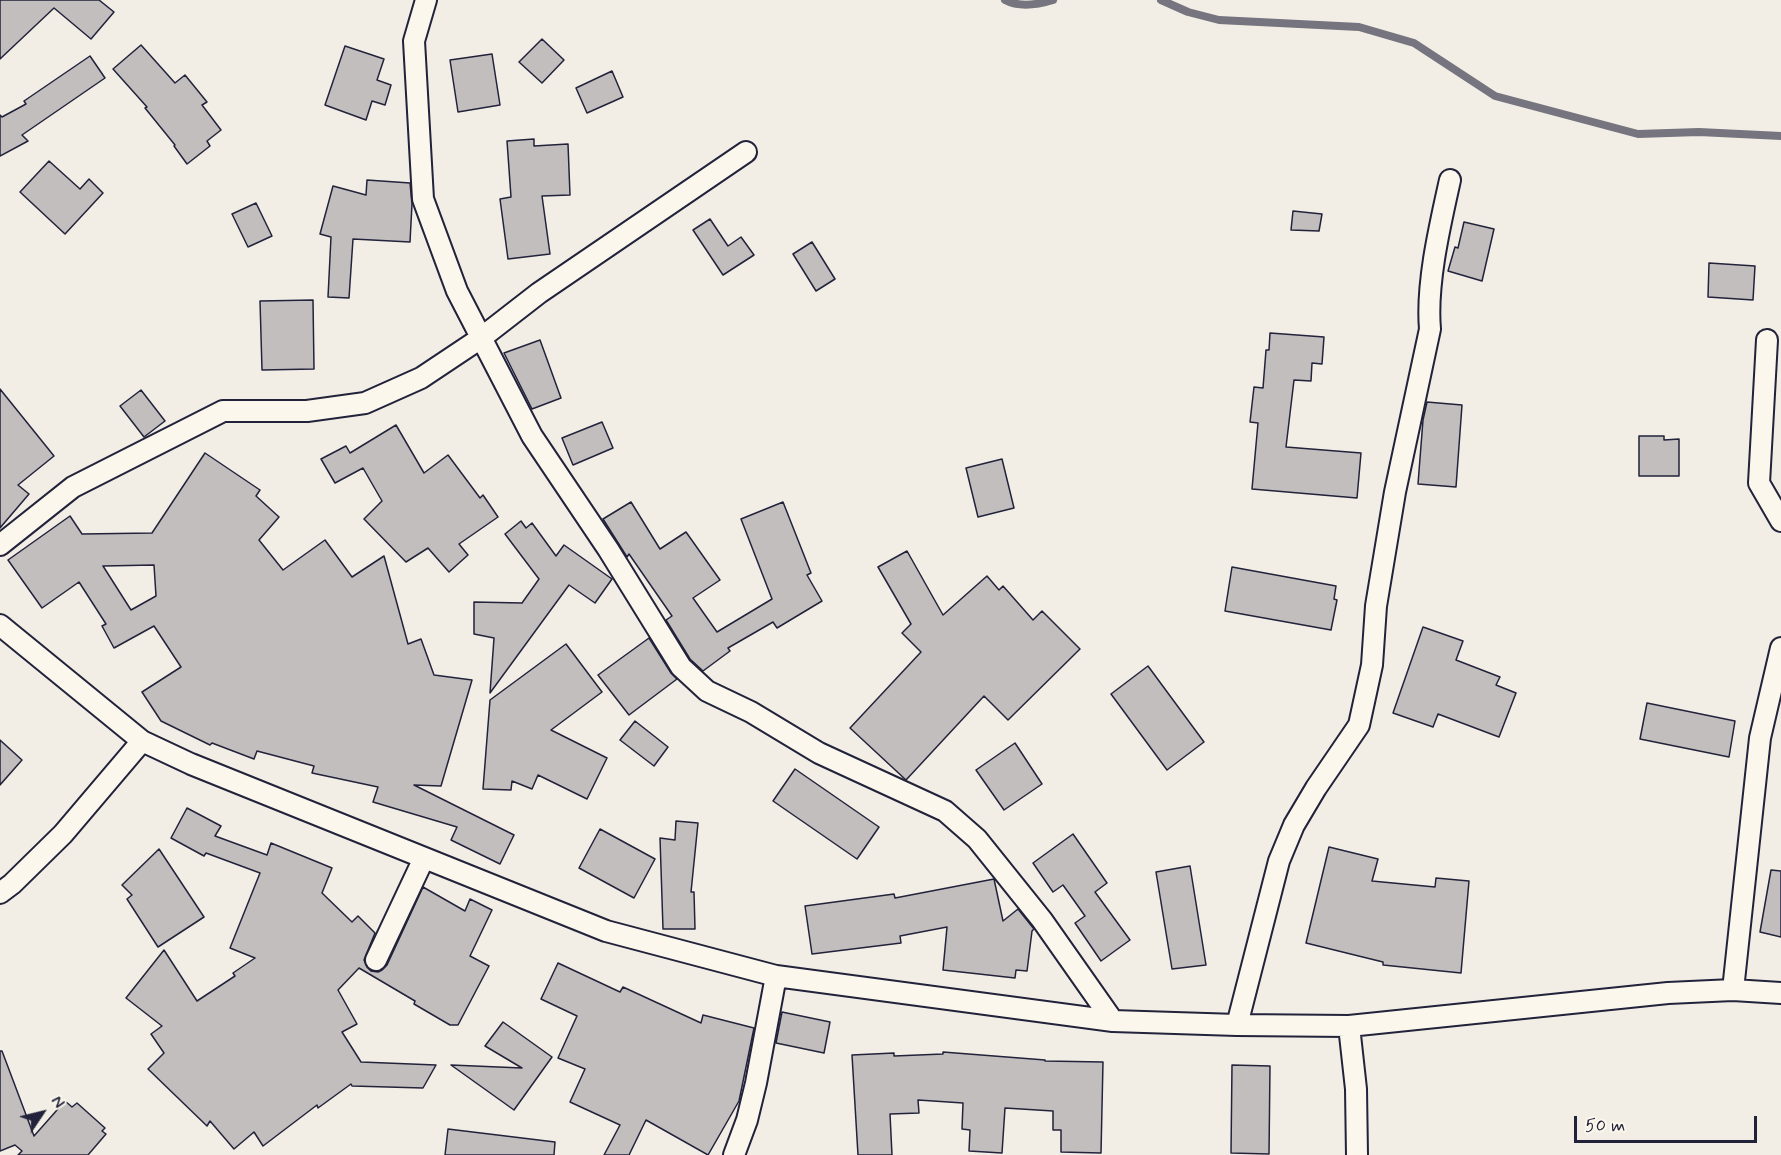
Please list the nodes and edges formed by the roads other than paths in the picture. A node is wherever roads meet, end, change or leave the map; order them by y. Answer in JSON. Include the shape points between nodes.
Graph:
{"nodes":[{"id":1,"x":426,"y":0,"type":"edge"},
{"id":2,"x":746,"y":152,"type":"dead end"},
{"id":3,"x":1450,"y":180,"type":"dead end"},
{"id":4,"x":481,"y":338,"type":"junction"},
{"id":5,"x":1767,"y":340,"type":"dead end"},
{"id":6,"x":1781,"y":522,"type":"edge"},
{"id":7,"x":0,"y":545,"type":"edge"},
{"id":8,"x":0,"y":625,"type":"edge"},
{"id":9,"x":1781,"y":648,"type":"edge"},
{"id":10,"x":142,"y":741,"type":"junction"},
{"id":11,"x":424,"y":858,"type":"junction"},
{"id":12,"x":0,"y":893,"type":"edge"},
{"id":13,"x":376,"y":960,"type":"dead end"},
{"id":14,"x":776,"y":976,"type":"junction"},
{"id":15,"x":1733,"y":990,"type":"junction"},
{"id":16,"x":1781,"y":993,"type":"edge"},
{"id":17,"x":1113,"y":1021,"type":"junction"},
{"id":18,"x":1237,"y":1025,"type":"junction"},
{"id":19,"x":1349,"y":1026,"type":"junction"},
{"id":20,"x":734,"y":1155,"type":"edge"},
{"id":21,"x":1356,"y":1155,"type":"edge"}],
"edges":[{"from":1,"to":4,"type":"street","via":[[414,41],[423,199],[457,291]]},
{"from":2,"to":4,"type":"street","via":[[539,293]]},
{"from":3,"to":18,"type":"street","via":[[1428,308],[1430,329],[1395,492],[1376,606],[1372,665],[1359,725],[1294,825],[1279,861]]},
{"from":4,"to":7,"type":"street","via":[[421,378],[365,403],[307,411],[223,411],[73,487]]},
{"from":4,"to":17,"type":"street","via":[[532,436],[681,667],[707,691],[819,753],[945,812],[977,839],[1035,911]]},
{"from":5,"to":6,"type":"street","via":[[1759,483]]},
{"from":8,"to":10,"type":"street"},
{"from":9,"to":15,"type":"street","via":[[1760,738]]},
{"from":10,"to":11,"type":"street"},
{"from":10,"to":12,"type":"street","via":[[63,834]]},
{"from":11,"to":13,"type":"street"},
{"from":11,"to":14,"type":"street","via":[[606,931]]},
{"from":14,"to":17,"type":"street"},
{"from":14,"to":20,"type":"street","via":[[756,1083]]},
{"from":15,"to":16,"type":"street"},
{"from":15,"to":19,"type":"street","via":[[1668,993]]},
{"from":17,"to":18,"type":"street"},
{"from":18,"to":19,"type":"street"},
{"from":19,"to":21,"type":"street","via":[[1356,1089]]}]}
